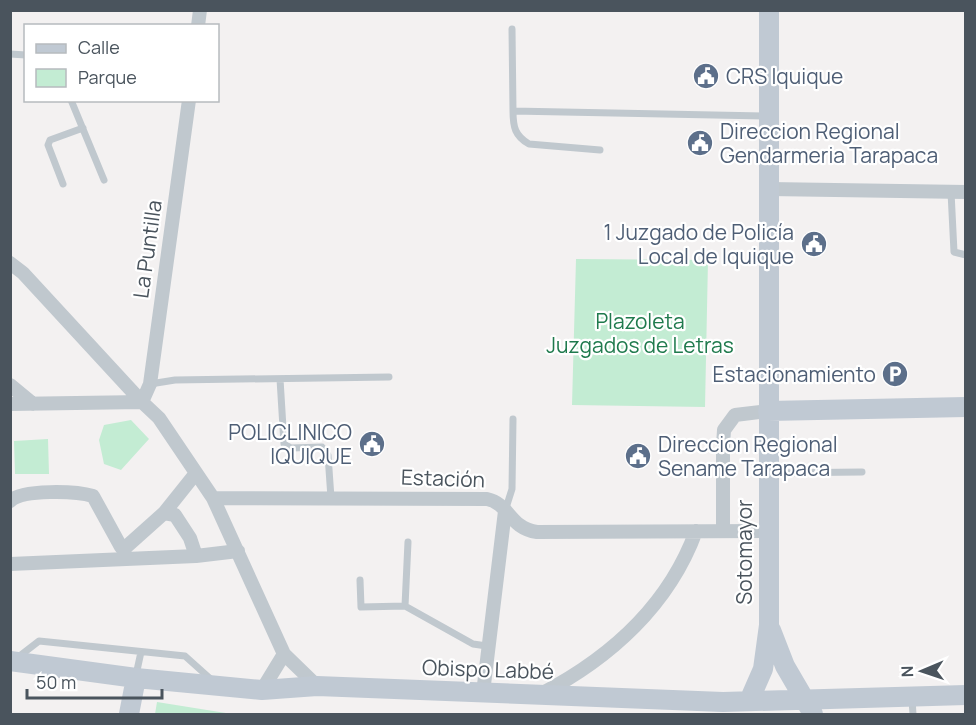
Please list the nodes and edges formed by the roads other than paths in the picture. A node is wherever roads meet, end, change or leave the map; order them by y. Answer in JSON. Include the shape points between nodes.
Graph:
{"nodes":[{"id":1,"x":769,"y":10,"type":"edge"},
{"id":2,"x":512,"y":29,"type":"dead end"},
{"id":3,"x":72,"y":102,"type":"edge"},
{"id":4,"x":189,"y":102,"type":"edge"},
{"id":5,"x":513,"y":111,"type":"junction"},
{"id":6,"x":769,"y":116,"type":"junction"},
{"id":7,"x":83,"y":128,"type":"junction"},
{"id":8,"x":600,"y":150,"type":"dead end"},
{"id":9,"x":104,"y":180,"type":"dead end"},
{"id":10,"x":63,"y":184,"type":"dead end"},
{"id":11,"x":769,"y":189,"type":"junction"},
{"id":12,"x":951,"y":192,"type":"junction"},
{"id":13,"x":966,"y":192,"type":"edge"},
{"id":14,"x":966,"y":255,"type":"edge"},
{"id":15,"x":10,"y":263,"type":"edge"},
{"id":16,"x":389,"y":377,"type":"dead end"},
{"id":17,"x":280,"y":379,"type":"junction"},
{"id":18,"x":150,"y":384,"type":"junction"},
{"id":19,"x":10,"y":386,"type":"edge"},
{"id":20,"x":142,"y":402,"type":"junction"},
{"id":21,"x":10,"y":404,"type":"edge"},
{"id":22,"x":33,"y":404,"type":"junction"},
{"id":23,"x":966,"y":407,"type":"edge"},
{"id":24,"x":768,"y":411,"type":"junction"},
{"id":25,"x":513,"y":420,"type":"dead end"},
{"id":26,"x":861,"y":472,"type":"dead end"},
{"id":27,"x":196,"y":473,"type":"junction"},
{"id":28,"x":768,"y":473,"type":"junction"},
{"id":29,"x":213,"y":498,"type":"junction"},
{"id":30,"x":331,"y":498,"type":"junction"},
{"id":31,"x":10,"y":501,"type":"edge"},
{"id":32,"x":505,"y":511,"type":"junction"},
{"id":33,"x":164,"y":513,"type":"junction"},
{"id":34,"x":696,"y":531,"type":"junction"},
{"id":35,"x":723,"y":531,"type":"junction"},
{"id":36,"x":768,"y":531,"type":"junction"},
{"id":37,"x":408,"y":542,"type":"dead end"},
{"id":38,"x":238,"y":551,"type":"junction"},
{"id":39,"x":196,"y":556,"type":"junction"},
{"id":40,"x":10,"y":564,"type":"edge"},
{"id":41,"x":360,"y":580,"type":"dead end"},
{"id":42,"x":405,"y":606,"type":"junction"},
{"id":43,"x":769,"y":625,"type":"junction"},
{"id":44,"x":487,"y":646,"type":"junction"},
{"id":45,"x":141,"y":652,"type":"junction"},
{"id":46,"x":284,"y":654,"type":"junction"},
{"id":47,"x":12,"y":661,"type":"edge"},
{"id":48,"x":136,"y":678,"type":"junction"},
{"id":49,"x":218,"y":686,"type":"junction"},
{"id":50,"x":317,"y":686,"type":"junction"},
{"id":51,"x":262,"y":690,"type":"junction"},
{"id":52,"x":483,"y":693,"type":"junction"},
{"id":53,"x":540,"y":695,"type":"junction"},
{"id":54,"x":966,"y":696,"type":"edge"},
{"id":55,"x":749,"y":701,"type":"junction"},
{"id":56,"x":913,"y":706,"type":"edge"},
{"id":57,"x":809,"y":707,"type":"edge"},
{"id":58,"x":722,"y":708,"type":"edge"},
{"id":59,"x":129,"y":714,"type":"edge"}],
"edges":[{"from":1,"to":6,"type":"street","name":"Sotomayor"},
{"from":2,"to":5,"type":"lane"},
{"from":3,"to":7,"type":"lane"},
{"from":4,"to":18,"type":"street","name":"La Puntilla"},
{"from":5,"to":6,"type":"lane"},
{"from":5,"to":8,"type":"lane","via":[[513,127],[529,144]]},
{"from":6,"to":11,"type":"street","name":"Sotomayor"},
{"from":7,"to":9,"type":"lane"},
{"from":7,"to":10,"type":"lane","via":[[50,140],[48,145]]},
{"from":11,"to":12,"type":"street"},
{"from":11,"to":24,"type":"street","name":"Sotomayor"},
{"from":12,"to":13,"type":"street"},
{"from":12,"to":14,"type":"lane","via":[[954,252]]},
{"from":15,"to":20,"type":"street","via":[[24,273]]},
{"from":16,"to":17,"type":"lane"},
{"from":17,"to":18,"type":"lane","via":[[174,380]]},
{"from":17,"to":30,"type":"lane","via":[[284,444],[291,448],[322,447],[328,455]]},
{"from":18,"to":20,"type":"street","name":"La Puntilla"},
{"from":19,"to":22,"type":"street"},
{"from":20,"to":22,"type":"street"},
{"from":20,"to":27,"type":"street","via":[[159,417]]},
{"from":21,"to":22,"type":"street"},
{"from":23,"to":24,"type":"street"},
{"from":24,"to":28,"type":"street","name":"Sotomayor"},
{"from":24,"to":35,"type":"street","via":[[735,415],[724,430]]},
{"from":25,"to":32,"type":"lane","via":[[512,489]]},
{"from":26,"to":28,"type":"lane"},
{"from":27,"to":29,"type":"street"},
{"from":27,"to":33,"type":"street"},
{"from":28,"to":36,"type":"street","name":"Sotomayor"},
{"from":29,"to":30,"type":"street","name":"Estación"},
{"from":29,"to":38,"type":"street"},
{"from":30,"to":32,"type":"street","name":"Estación","via":[[487,499],[497,502]]},
{"from":31,"to":33,"type":"street","via":[[17,495],[37,493],[93,496],[117,544],[126,547]]},
{"from":32,"to":34,"type":"street","name":"Estación","via":[[517,525],[537,532]]},
{"from":32,"to":44,"type":"street"},
{"from":33,"to":39,"type":"street","via":[[175,515]]},
{"from":34,"to":35,"type":"street","name":"Estación"},
{"from":34,"to":53,"type":"street","via":[[674,581],[639,622],[592,665]]},
{"from":35,"to":36,"type":"street","name":"Estación"},
{"from":36,"to":43,"type":"street","name":"Sotomayor"},
{"from":37,"to":42,"type":"lane"},
{"from":38,"to":39,"type":"street"},
{"from":38,"to":46,"type":"street"},
{"from":39,"to":40,"type":"street"},
{"from":41,"to":42,"type":"lane","via":[[361,607]]},
{"from":42,"to":44,"type":"lane","via":[[473,644]]},
{"from":43,"to":55,"type":"street","name":"Sotomayor","via":[[763,669]]},
{"from":43,"to":57,"type":"street","name":"Sotomayor","via":[[785,666]]},
{"from":44,"to":52,"type":"street"},
{"from":45,"to":47,"type":"lane","via":[[39,641]]},
{"from":45,"to":48,"type":"lane"},
{"from":45,"to":49,"type":"lane","via":[[185,656]]},
{"from":46,"to":50,"type":"street"},
{"from":46,"to":51,"type":"street"},
{"from":47,"to":48,"type":"street","name":"Obispo Labbé"},
{"from":48,"to":49,"type":"street","name":"Obispo Labbé"},
{"from":48,"to":59,"type":"street"},
{"from":49,"to":51,"type":"street","name":"Obispo Labbé"},
{"from":50,"to":51,"type":"street","name":"Obispo Labbé"},
{"from":50,"to":52,"type":"street","name":"Obispo Labbé"},
{"from":52,"to":53,"type":"street","name":"Obispo Labbé"},
{"from":53,"to":58,"type":"street","name":"Obispo Labbé"},
{"from":54,"to":56,"type":"street","name":"Obispo Labbé"},
{"from":55,"to":57,"type":"street","name":"Obispo Labbé"},
{"from":55,"to":58,"type":"street","name":"Obispo Labbé"},
{"from":56,"to":57,"type":"street","name":"Obispo Labbé"}]}
